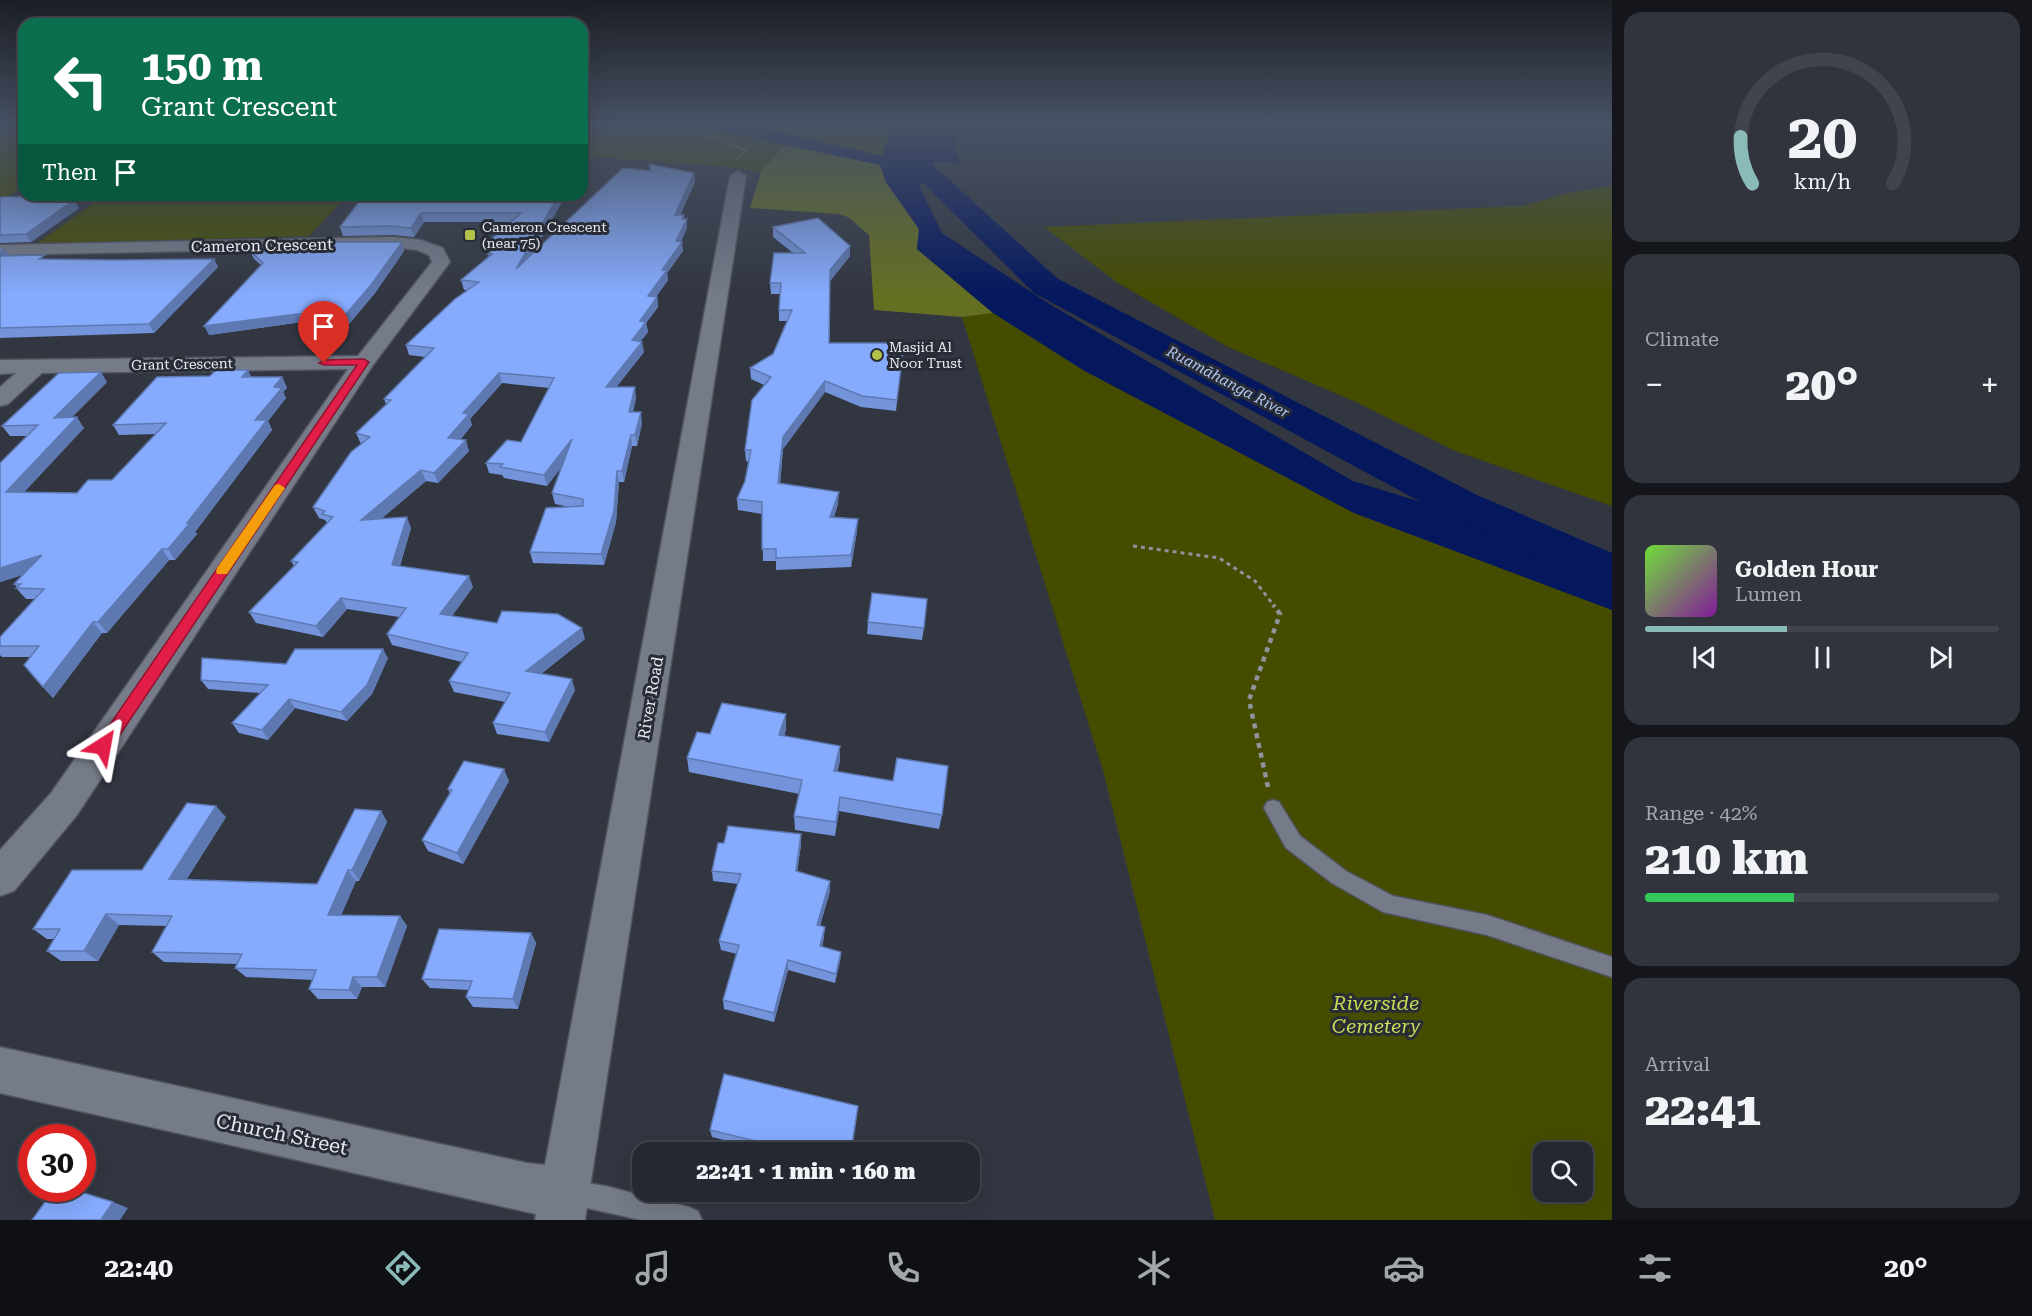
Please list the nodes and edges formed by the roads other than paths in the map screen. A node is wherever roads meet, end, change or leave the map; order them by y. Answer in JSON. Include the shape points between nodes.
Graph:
{"nodes":[{"id":1,"x":737,"y":181,"type":"edge"},
{"id":2,"x":0,"y":250,"type":"edge"},
{"id":3,"x":364,"y":362,"type":"junction"},
{"id":4,"x":37,"y":366,"type":"junction"},
{"id":5,"x":0,"y":367,"type":"edge"},
{"id":6,"x":0,"y":399,"type":"edge"},
{"id":7,"x":1273,"y":808,"type":"road end"},
{"id":8,"x":0,"y":878,"type":"edge"},
{"id":9,"x":1612,"y":967,"type":"edge"},
{"id":10,"x":0,"y":1070,"type":"edge"},
{"id":11,"x":563,"y":1206,"type":"edge"},
{"id":12,"x":689,"y":1220,"type":"edge"}],
"edges":[{"from":1,"to":11,"type":"street","name":"River Road"},
{"from":2,"to":3,"type":"street","name":"Cameron Crescent","via":[[393,242],[421,244],[437,252],[441,262]]},
{"from":3,"to":4,"type":"street","name":"Grant Crescent"},
{"from":3,"to":8,"type":"street","name":"Cameron Crescent","via":[[64,804]]},
{"from":4,"to":5,"type":"street","name":"Grant Crescent"},
{"from":4,"to":6,"type":"street"},
{"from":7,"to":9,"type":"lane","via":[[1293,842],[1339,877],[1390,905],[1487,925]]},
{"from":10,"to":11,"type":"street","name":"Church Street","via":[[527,1188]]},
{"from":11,"to":12,"type":"lane","via":[[605,1198]]}]}
